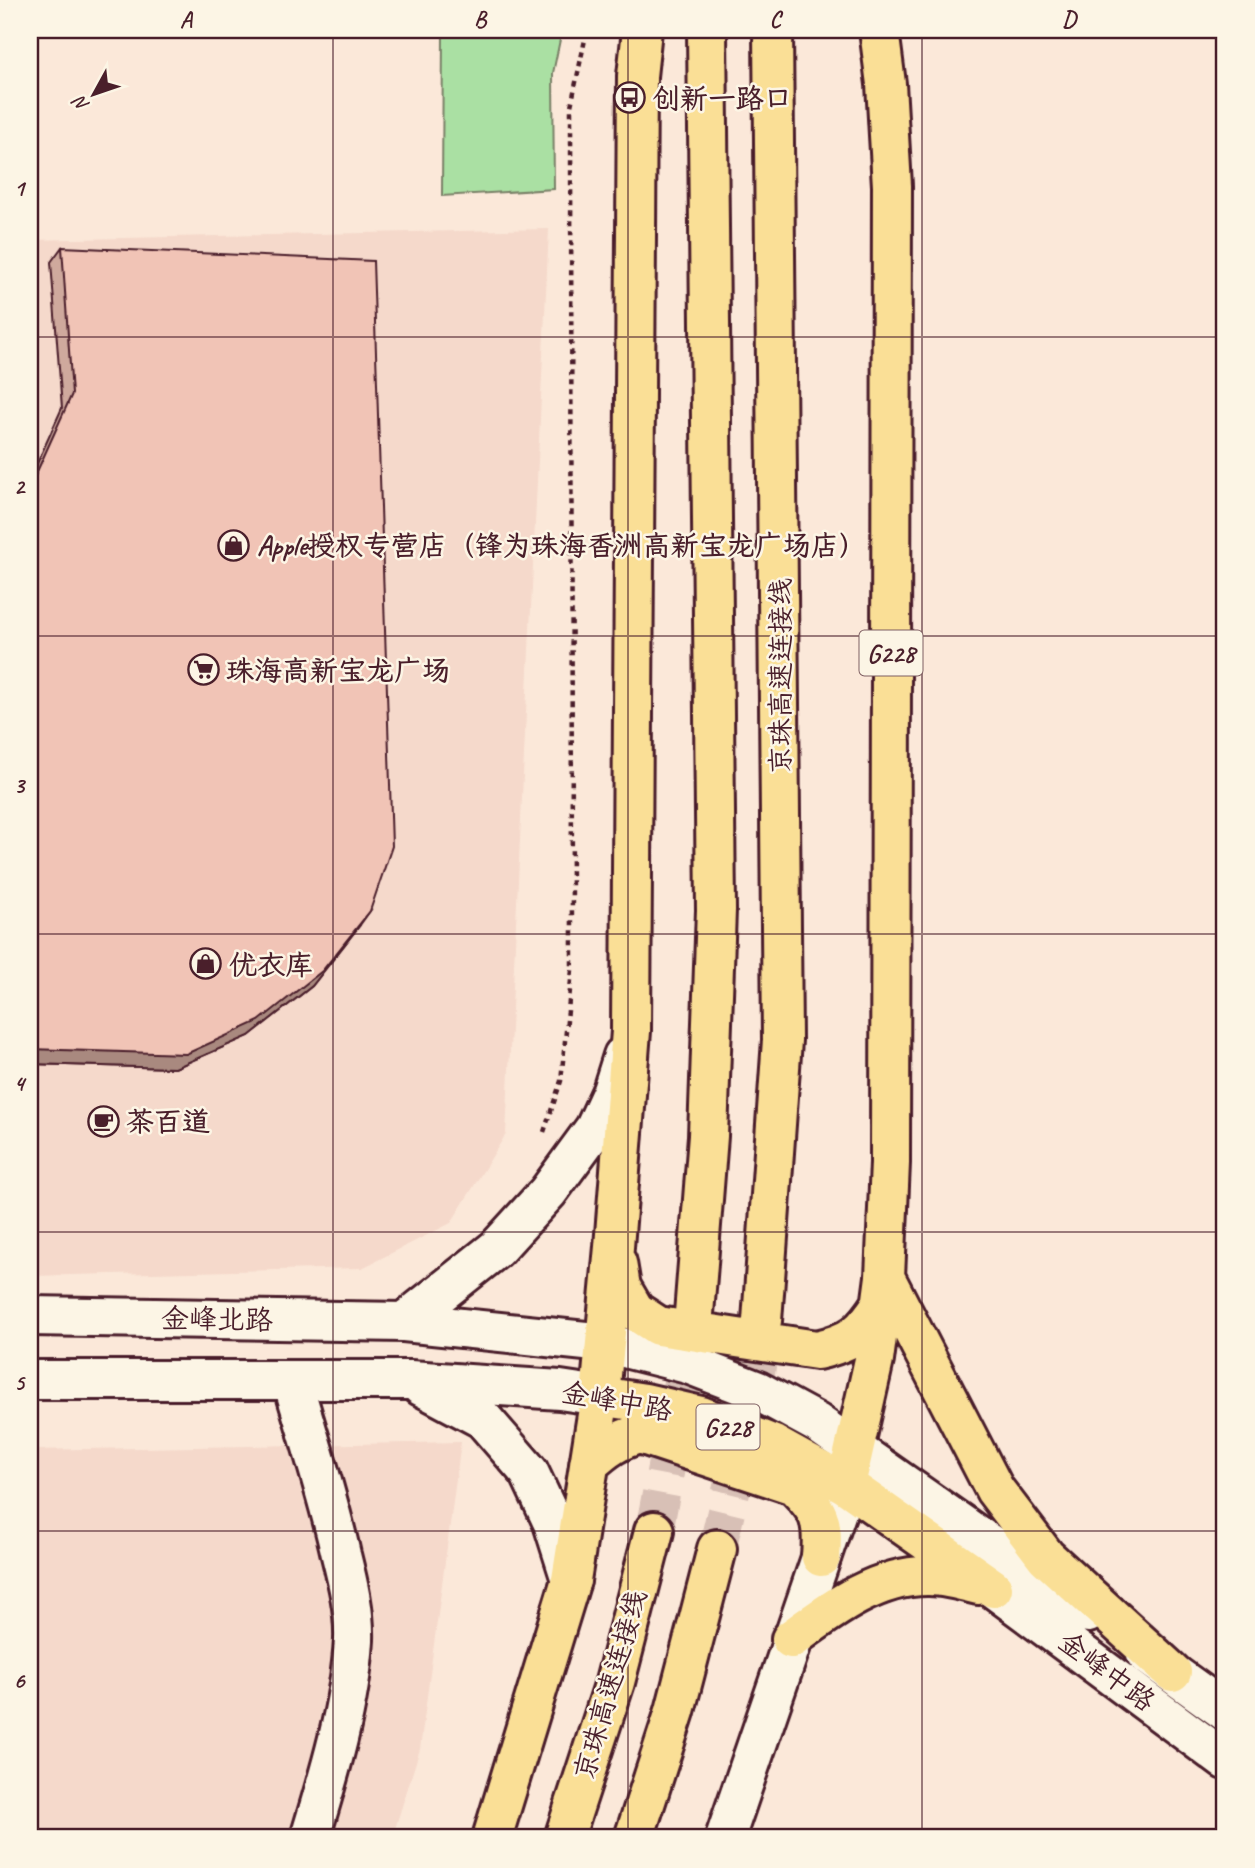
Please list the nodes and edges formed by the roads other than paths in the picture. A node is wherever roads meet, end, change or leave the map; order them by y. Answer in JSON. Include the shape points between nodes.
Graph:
{"nodes":[{"id":1,"x":642,"y":30,"type":"edge"},
{"id":2,"x":707,"y":30,"type":"edge"},
{"id":3,"x":773,"y":30,"type":"edge"},
{"id":4,"x":879,"y":30,"type":"edge"},
{"id":5,"x":631,"y":1031,"type":"junction"},
{"id":6,"x":614,"y":1247,"type":"junction"},
{"id":7,"x":883,"y":1290,"type":"junction"},
{"id":8,"x":694,"y":1314,"type":"tunnel mouth"},
{"id":9,"x":30,"y":1316,"type":"edge"},
{"id":10,"x":762,"y":1321,"type":"tunnel mouth"},
{"id":11,"x":404,"y":1322,"type":"junction"},
{"id":12,"x":606,"y":1343,"type":"junction"},
{"id":13,"x":30,"y":1380,"type":"edge"},
{"id":14,"x":292,"y":1380,"type":"junction"},
{"id":15,"x":410,"y":1380,"type":"junction"},
{"id":16,"x":600,"y":1396,"type":"junction"},
{"id":17,"x":589,"y":1464,"type":"junction"},
{"id":18,"x":850,"y":1467,"type":"junction"},
{"id":19,"x":654,"y":1531,"type":"tunnel mouth"},
{"id":20,"x":717,"y":1549,"type":"tunnel mouth"},
{"id":21,"x":821,"y":1556,"type":"junction"},
{"id":22,"x":571,"y":1580,"type":"junction"},
{"id":23,"x":993,"y":1588,"type":"junction"},
{"id":24,"x":791,"y":1639,"type":"junction"},
{"id":25,"x":1172,"y":1672,"type":"junction"},
{"id":26,"x":1225,"y":1711,"type":"edge"},
{"id":27,"x":1225,"y":1760,"type":"edge"},
{"id":28,"x":310,"y":1838,"type":"edge"},
{"id":29,"x":492,"y":1838,"type":"edge"},
{"id":30,"x":565,"y":1838,"type":"edge"},
{"id":31,"x":634,"y":1838,"type":"edge"},
{"id":32,"x":725,"y":1838,"type":"edge"}],
"edges":[{"from":1,"to":5,"type":"highway","via":[[637,90]]},
{"from":2,"to":8,"type":"highway","via":[[716,910],[708,1136]]},
{"from":3,"to":10,"type":"highway","name":"京珠高速连接线","via":[[782,1040]]},
{"from":4,"to":7,"type":"highway","number":"G228","via":[[892,186],[890,1163]]},
{"from":5,"to":6,"type":"highway"},
{"from":5,"to":11,"type":"main road","via":[[612,1091],[595,1128],[572,1161],[496,1249]]},
{"from":6,"to":7,"type":"highway","via":[[621,1287],[635,1311],[658,1326],[817,1350],[843,1344],[861,1332]]},
{"from":6,"to":12,"type":"highway"},
{"from":7,"to":18,"type":"highway","via":[[874,1360]]},
{"from":7,"to":25,"type":"highway","via":[[995,1490],[1016,1519],[1046,1558]]},
{"from":9,"to":11,"type":"main road","name":"金峰北路"},
{"from":11,"to":12,"type":"main road","name":"金峰中路"},
{"from":12,"to":16,"type":"highway"},
{"from":12,"to":18,"type":"main road","name":"金峰中路","via":[[688,1364],[758,1391],[817,1423]]},
{"from":13,"to":14,"type":"main road","name":"金峰中路"},
{"from":14,"to":15,"type":"main road","name":"金峰中路"},
{"from":14,"to":28,"type":"main road","via":[[340,1547],[354,1639],[330,1773]]},
{"from":15,"to":16,"type":"main road","name":"金峰中路"},
{"from":15,"to":22,"type":"main road","via":[[483,1419],[529,1472],[553,1523]]},
{"from":16,"to":17,"type":"highway"},
{"from":16,"to":18,"type":"highway","name":"金峰中路","number":"G228","via":[[701,1416],[774,1445]]},
{"from":17,"to":21,"type":"highway","via":[[608,1447],[640,1434],[794,1485],[813,1504],[823,1530]]},
{"from":17,"to":22,"type":"highway"},
{"from":18,"to":21,"type":"main road"},
{"from":18,"to":23,"type":"highway","name":"金峰中路","number":"G228"},
{"from":18,"to":25,"type":"main road","name":"金峰中路"},
{"from":19,"to":30,"type":"highway","name":"京珠高速连接线","via":[[615,1682]]},
{"from":20,"to":31,"type":"highway","via":[[675,1711]]},
{"from":21,"to":24,"type":"main road"},
{"from":22,"to":29,"type":"highway"},
{"from":23,"to":24,"type":"highway","via":[[930,1576],[895,1580],[829,1611]]},
{"from":23,"to":27,"type":"main road","name":"金峰中路"},
{"from":24,"to":32,"type":"main road"},
{"from":25,"to":26,"type":"main road","name":"金峰中路"}]}
